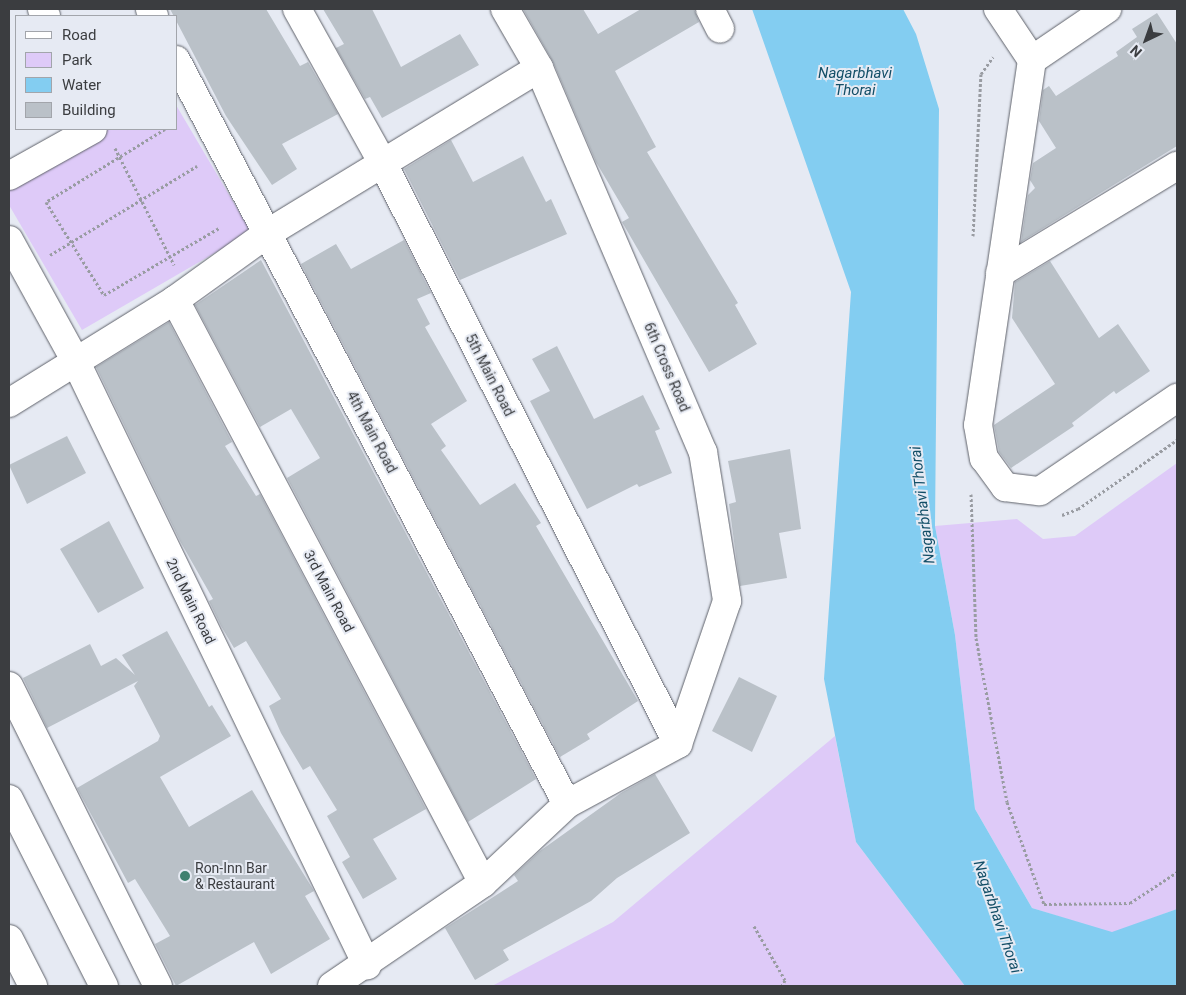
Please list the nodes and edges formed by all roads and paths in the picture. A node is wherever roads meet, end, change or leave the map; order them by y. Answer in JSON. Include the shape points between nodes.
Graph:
{"nodes":[{"id":1,"x":297,"y":9,"type":"edge"},
{"id":2,"x":505,"y":9,"type":"edge"},
{"id":3,"x":998,"y":9,"type":"edge"},
{"id":4,"x":1107,"y":9,"type":"edge"},
{"id":5,"x":1032,"y":60,"type":"junction"},
{"id":6,"x":539,"y":68,"type":"junction"},
{"id":7,"x":180,"y":76,"type":"edge"},
{"id":8,"x":163,"y":130,"type":"edge"},
{"id":9,"x":103,"y":136,"type":"edge"},
{"id":10,"x":119,"y":158,"type":"junction"},
{"id":11,"x":382,"y":162,"type":"junction"},
{"id":12,"x":200,"y":164,"type":"dead end"},
{"id":13,"x":1177,"y":166,"type":"edge"},
{"id":14,"x":9,"y":176,"type":"edge"},
{"id":15,"x":139,"y":201,"type":"junction"},
{"id":16,"x":225,"y":225,"type":"dead end"},
{"id":17,"x":268,"y":233,"type":"junction"},
{"id":18,"x":9,"y":240,"type":"edge"},
{"id":19,"x":71,"y":242,"type":"junction"},
{"id":20,"x":170,"y":257,"type":"junction"},
{"id":21,"x":41,"y":260,"type":"dead end"},
{"id":22,"x":1000,"y":273,"type":"junction"},
{"id":23,"x":177,"y":287,"type":"junction"},
{"id":24,"x":76,"y":362,"type":"junction"},
{"id":25,"x":1177,"y":398,"type":"edge"},
{"id":26,"x":9,"y":403,"type":"edge"},
{"id":27,"x":971,"y":487,"type":"dead end"},
{"id":28,"x":9,"y":686,"type":"edge"},
{"id":29,"x":678,"y":744,"type":"junction"},
{"id":30,"x":9,"y":800,"type":"edge"},
{"id":31,"x":567,"y":804,"type":"junction"},
{"id":32,"x":1177,"y":872,"type":"edge"},
{"id":33,"x":483,"y":883,"type":"junction"},
{"id":34,"x":754,"y":926,"type":"dead end"},
{"id":35,"x":9,"y":939,"type":"edge"},
{"id":36,"x":366,"y":965,"type":"junction"},
{"id":37,"x":33,"y":986,"type":"edge"},
{"id":38,"x":104,"y":986,"type":"edge"},
{"id":39,"x":158,"y":986,"type":"edge"},
{"id":40,"x":332,"y":986,"type":"edge"},
{"id":41,"x":782,"y":986,"type":"edge"}],
"edges":[{"from":1,"to":11,"type":"main road","name":"5th Main Road"},
{"from":2,"to":6,"type":"main road","name":"6th Cross Road"},
{"from":3,"to":5,"type":"main road"},
{"from":4,"to":5,"type":"main road"},
{"from":5,"to":22,"type":"main road"},
{"from":6,"to":11,"type":"main road"},
{"from":6,"to":29,"type":"main road","name":"6th Cross Road","via":[[703,452],[727,601]]},
{"from":7,"to":17,"type":"main road","name":"4th Main Road"},
{"from":8,"to":10,"type":"path"},
{"from":9,"to":10,"type":"path"},
{"from":9,"to":14,"type":"main road"},
{"from":10,"to":15,"type":"path"},
{"from":10,"to":19,"type":"path","via":[[46,202]]},
{"from":11,"to":17,"type":"main road"},
{"from":11,"to":29,"type":"main road","name":"5th Main Road"},
{"from":12,"to":15,"type":"path"},
{"from":13,"to":22,"type":"main road"},
{"from":15,"to":19,"type":"path"},
{"from":15,"to":20,"type":"path"},
{"from":16,"to":20,"type":"path"},
{"from":17,"to":23,"type":"main road"},
{"from":17,"to":31,"type":"main road","name":"4th Main Road"},
{"from":18,"to":24,"type":"main road","name":"2nd Main Road"},
{"from":19,"to":20,"type":"path","via":[[104,295]]},
{"from":19,"to":21,"type":"path"},
{"from":20,"to":23,"type":"path"},
{"from":22,"to":25,"type":"main road","via":[[978,424],[984,458],[1005,487],[1040,491]]},
{"from":23,"to":24,"type":"main road"},
{"from":23,"to":33,"type":"main road","name":"3rd Main Road"},
{"from":24,"to":26,"type":"main road"},
{"from":24,"to":36,"type":"main road","name":"2nd Main Road"},
{"from":27,"to":32,"type":"path","via":[[976,638],[1007,802],[1044,904],[1130,904]]},
{"from":28,"to":39,"type":"main road"},
{"from":29,"to":31,"type":"main road"},
{"from":30,"to":38,"type":"main road"},
{"from":31,"to":33,"type":"main road"},
{"from":33,"to":36,"type":"main road"},
{"from":34,"to":41,"type":"path","via":[[785,980]]},
{"from":35,"to":37,"type":"main road"},
{"from":36,"to":40,"type":"main road"}]}
